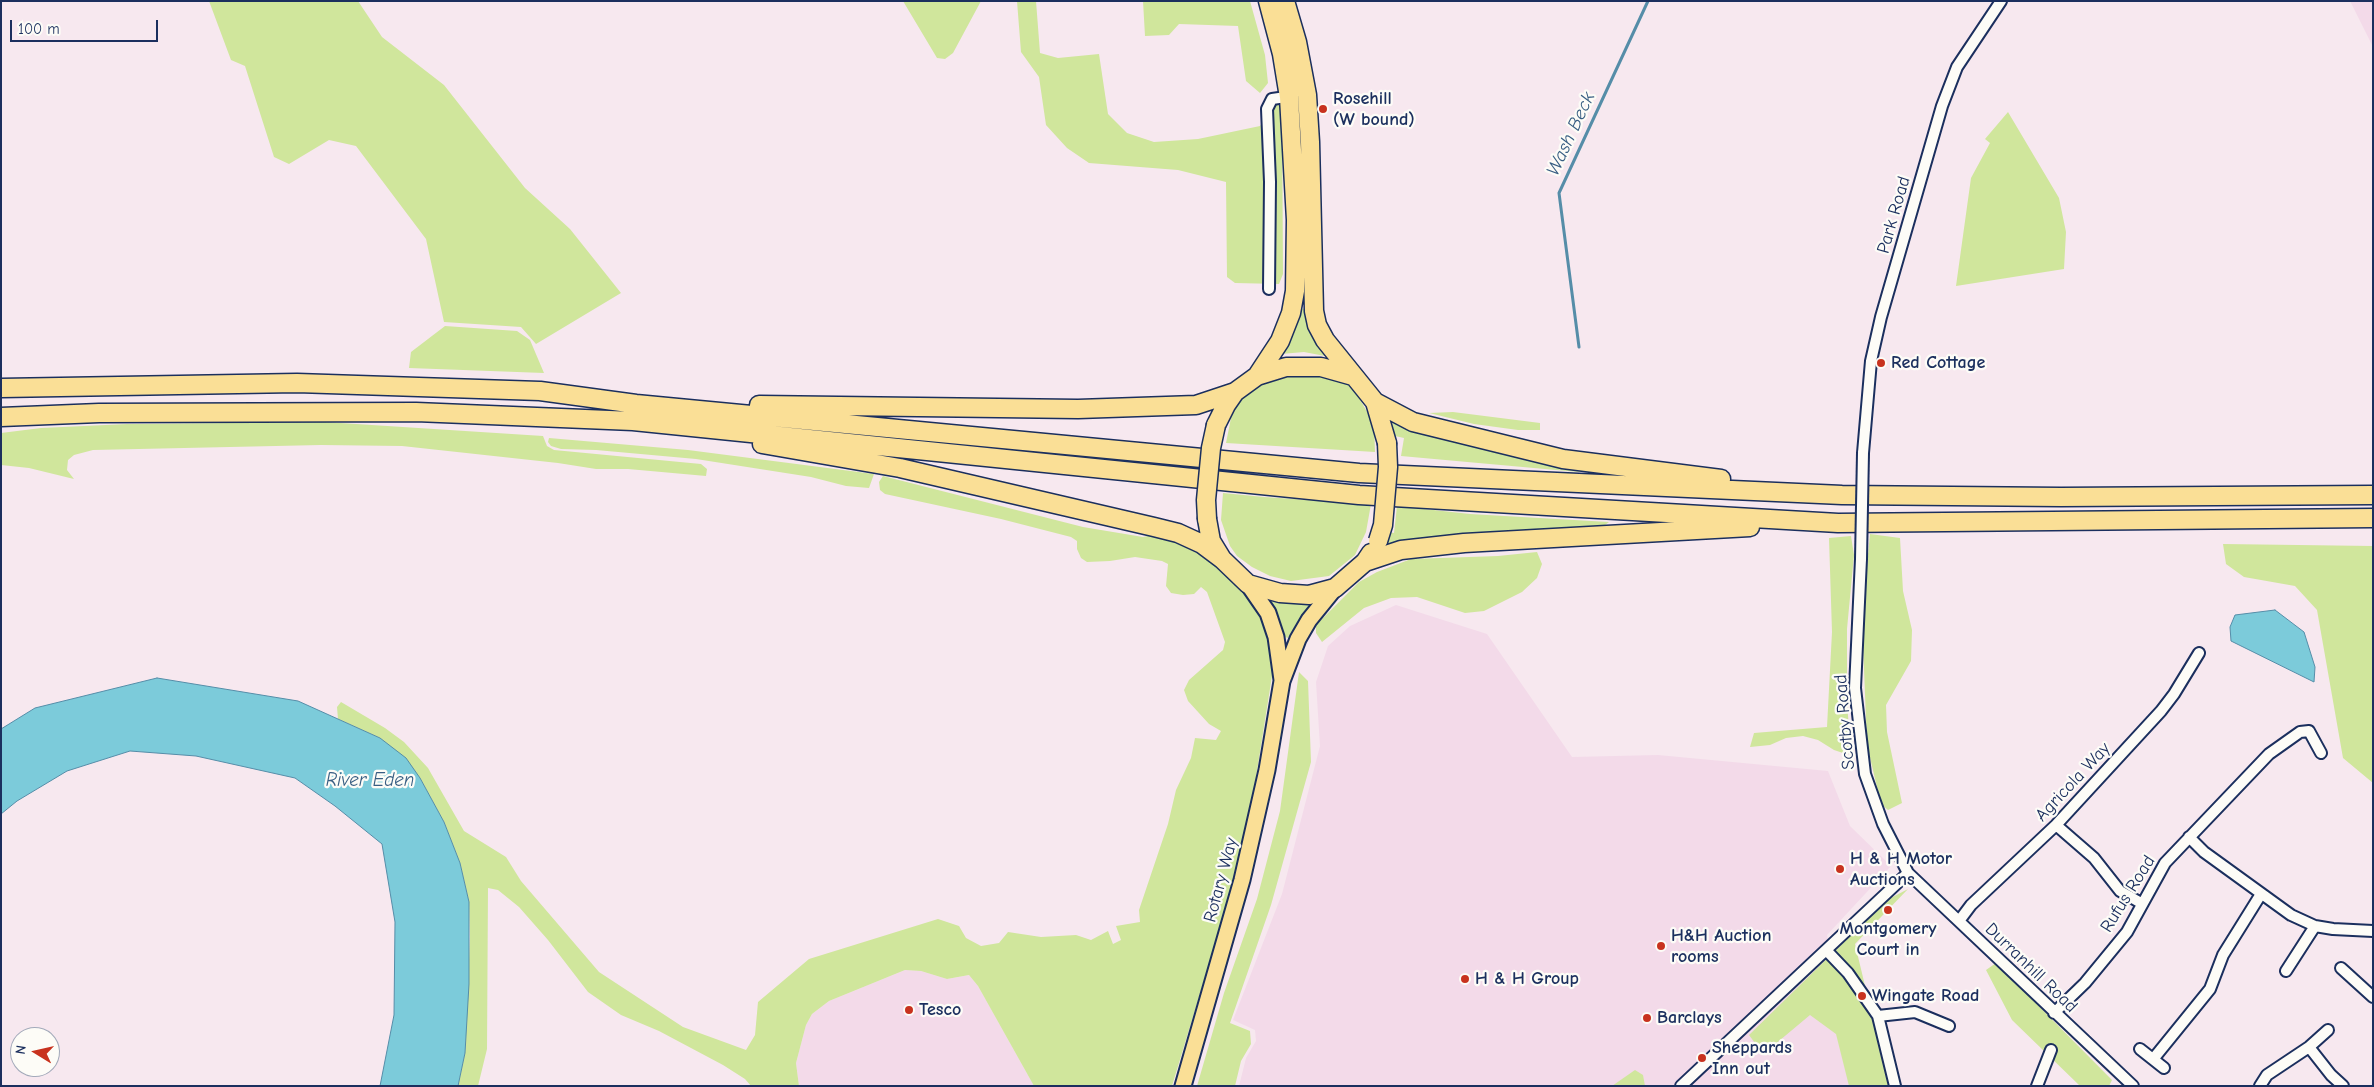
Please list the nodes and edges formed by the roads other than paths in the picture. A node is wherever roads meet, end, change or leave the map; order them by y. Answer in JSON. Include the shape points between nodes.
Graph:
{"nodes":[{"id":1,"x":1268,"y":1,"type":"edge"},
{"id":2,"x":1285,"y":1,"type":"edge"},
{"id":3,"x":2001,"y":1,"type":"edge"},
{"id":4,"x":1298,"y":96,"type":"junction"},
{"id":5,"x":1269,"y":289,"type":"dead end"},
{"id":6,"x":1257,"y":376,"type":"junction"},
{"id":7,"x":1353,"y":376,"type":"junction"},
{"id":8,"x":9,"y":387,"type":"edge"},
{"id":9,"x":1235,"y":392,"type":"junction"},
{"id":10,"x":1375,"y":402,"type":"junction"},
{"id":11,"x":634,"y":412,"type":"junction"},
{"id":12,"x":1,"y":417,"type":"edge"},
{"id":13,"x":1842,"y":495,"type":"junction"},
{"id":14,"x":2373,"y":495,"type":"edge"},
{"id":15,"x":2373,"y":518,"type":"edge"},
{"id":16,"x":1838,"y":523,"type":"junction"},
{"id":17,"x":1222,"y":559,"type":"junction"},
{"id":18,"x":1861,"y":559,"type":"joint"},
{"id":19,"x":1365,"y":562,"type":"junction"},
{"id":20,"x":1248,"y":584,"type":"junction"},
{"id":21,"x":1336,"y":588,"type":"junction"},
{"id":22,"x":2198,"y":653,"type":"dead end"},
{"id":23,"x":1282,"y":681,"type":"junction"},
{"id":24,"x":2321,"y":753,"type":"dead end"},
{"id":25,"x":2056,"y":825,"type":"junction"},
{"id":26,"x":2189,"y":837,"type":"junction"},
{"id":27,"x":1908,"y":873,"type":"junction"},
{"id":28,"x":2261,"y":894,"type":"junction"},
{"id":29,"x":2141,"y":903,"type":"junction"},
{"id":30,"x":1959,"y":921,"type":"junction"},
{"id":31,"x":2315,"y":926,"type":"junction"},
{"id":32,"x":2373,"y":930,"type":"edge"},
{"id":33,"x":1826,"y":950,"type":"junction"},
{"id":34,"x":2341,"y":968,"type":"dead end"},
{"id":35,"x":2286,"y":971,"type":"dead end"},
{"id":36,"x":2373,"y":996,"type":"edge"},
{"id":37,"x":2054,"y":1013,"type":"junction"},
{"id":38,"x":1878,"y":1016,"type":"junction"},
{"id":39,"x":1948,"y":1026,"type":"dead end"},
{"id":40,"x":2328,"y":1030,"type":"dead end"},
{"id":41,"x":2309,"y":1048,"type":"junction"},
{"id":42,"x":2140,"y":1049,"type":"dead end"},
{"id":43,"x":2052,"y":1050,"type":"dead end"},
{"id":44,"x":2154,"y":1058,"type":"junction"},
{"id":45,"x":2164,"y":1068,"type":"dead end"},
{"id":46,"x":1183,"y":1086,"type":"edge"},
{"id":47,"x":1681,"y":1086,"type":"edge"},
{"id":48,"x":1895,"y":1086,"type":"edge"},
{"id":49,"x":2037,"y":1086,"type":"edge"},
{"id":50,"x":2134,"y":1086,"type":"edge"},
{"id":51,"x":2260,"y":1086,"type":"edge"},
{"id":52,"x":2342,"y":1086,"type":"edge"}],
"edges":[{"from":1,"to":4,"type":"highway","via":[[1282,54]]},
{"from":2,"to":4,"type":"highway","via":[[1297,42]]},
{"from":3,"to":18,"type":"street","name":"Park Road","bridge":true,"via":[[1957,66],[1942,106],[1890,284],[1871,361],[1867,393]]},
{"from":4,"to":5,"type":"street","via":[[1272,99],[1267,109]]},
{"from":4,"to":6,"type":"highway","via":[[1292,313],[1280,342]]},
{"from":4,"to":7,"type":"highway","via":[[1310,151],[1314,311],[1325,340]]},
{"from":6,"to":7,"type":"highway","via":[[1286,367],[1322,367]]},
{"from":6,"to":9,"type":"highway"},
{"from":7,"to":10,"type":"highway"},
{"from":8,"to":11,"type":"highway","via":[[297,383],[540,391]]},
{"from":9,"to":11,"type":"highway","via":[[1196,405]]},
{"from":9,"to":17,"type":"highway","bridge":true,"via":[[1216,425],[1206,500],[1211,541]]},
{"from":10,"to":13,"type":"highway","via":[[1414,422],[1563,458]]},
{"from":10,"to":19,"type":"highway","bridge":true,"via":[[1387,443],[1388,467],[1382,525],[1378,541]]},
{"from":11,"to":12,"type":"highway","via":[[538,418],[416,412],[21,414]]},
{"from":11,"to":13,"type":"highway","via":[[1359,473]]},
{"from":11,"to":16,"type":"highway","via":[[1359,494]]},
{"from":11,"to":17,"type":"highway","via":[[900,468],[1178,533],[1202,544]]},
{"from":13,"to":14,"type":"highway"},
{"from":15,"to":16,"type":"highway"},
{"from":16,"to":19,"type":"highway","via":[[1464,543],[1401,550]]},
{"from":17,"to":20,"type":"highway"},
{"from":18,"to":27,"type":"street","name":"Scotby Road","via":[[1855,688],[1865,774],[1883,824]]},
{"from":19,"to":21,"type":"highway"},
{"from":20,"to":21,"type":"highway","via":[[1280,593],[1309,595]]},
{"from":20,"to":23,"type":"main road","name":"Rotary Way","via":[[1276,637]]},
{"from":21,"to":23,"type":"main road","name":"Rotary Way","via":[[1309,620]]},
{"from":22,"to":25,"type":"street","name":"Agricola Way","via":[[2161,711]]},
{"from":23,"to":46,"type":"main road","name":"Rotary Way","via":[[1268,770],[1242,880]]},
{"from":24,"to":26,"type":"street","name":"Rufus Road","via":[[2309,731],[2300,732],[2269,754]]},
{"from":25,"to":29,"type":"street","via":[[2094,858],[2120,891]]},
{"from":25,"to":30,"type":"street","name":"Agricola Way"},
{"from":26,"to":28,"type":"street"},
{"from":26,"to":29,"type":"street","name":"Rufus Road","via":[[2165,863]]},
{"from":27,"to":30,"type":"street","name":"Durranhill Road"},
{"from":27,"to":33,"type":"street"},
{"from":28,"to":31,"type":"street","via":[[2291,915]]},
{"from":28,"to":44,"type":"street","via":[[2223,955],[2210,989]]},
{"from":29,"to":37,"type":"street","name":"Rufus Road","via":[[2127,932],[2085,983]]},
{"from":30,"to":37,"type":"street","name":"Durranhill Road"},
{"from":31,"to":32,"type":"street"},
{"from":31,"to":35,"type":"street"},
{"from":33,"to":38,"type":"street","via":[[1848,973]]},
{"from":33,"to":47,"type":"street"},
{"from":34,"to":36,"type":"street"},
{"from":37,"to":50,"type":"street","name":"Durranhill Road"},
{"from":38,"to":39,"type":"street","via":[[1915,1012]]},
{"from":38,"to":48,"type":"street"},
{"from":40,"to":41,"type":"street"},
{"from":41,"to":51,"type":"street","via":[[2267,1075]]},
{"from":41,"to":52,"type":"street"},
{"from":42,"to":44,"type":"street"},
{"from":43,"to":49,"type":"street"},
{"from":44,"to":45,"type":"street"}]}
